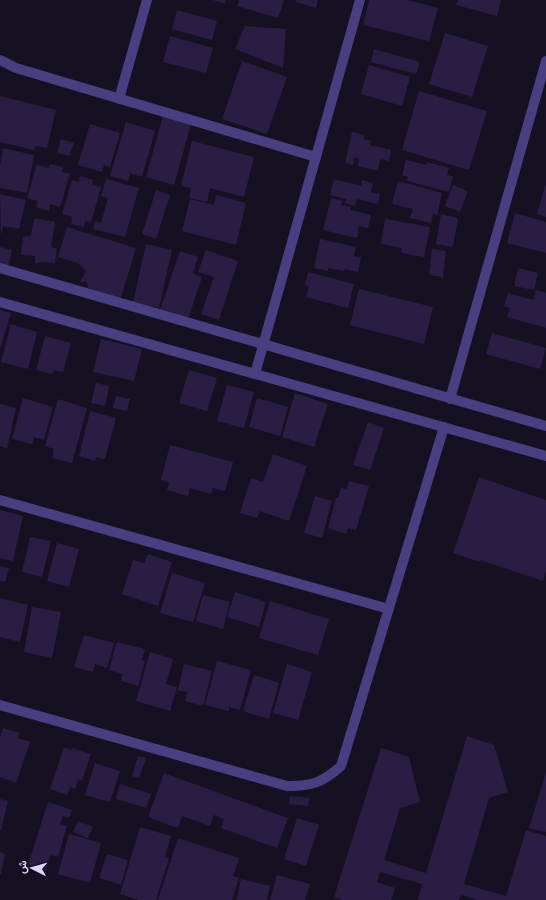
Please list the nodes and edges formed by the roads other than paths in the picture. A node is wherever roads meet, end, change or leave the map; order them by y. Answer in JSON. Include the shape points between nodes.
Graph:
{"nodes":[{"id":1,"x":147,"y":0,"type":"edge"},
{"id":2,"x":360,"y":0,"type":"edge"},
{"id":3,"x":0,"y":60,"type":"edge"},
{"id":4,"x":546,"y":61,"type":"edge"},
{"id":5,"x":119,"y":98,"type":"junction"},
{"id":6,"x":316,"y":157,"type":"junction"},
{"id":7,"x":0,"y":268,"type":"edge"},
{"id":8,"x":0,"y":302,"type":"edge"},
{"id":9,"x":264,"y":345,"type":"junction"},
{"id":10,"x":255,"y":374,"type":"junction"},
{"id":11,"x":450,"y":399,"type":"junction"},
{"id":12,"x":546,"y":426,"type":"edge"},
{"id":13,"x":444,"y":427,"type":"junction"},
{"id":14,"x":546,"y":456,"type":"edge"},
{"id":15,"x":0,"y":500,"type":"edge"},
{"id":16,"x":389,"y":609,"type":"junction"},
{"id":17,"x":0,"y":705,"type":"edge"}],
"edges":[{"from":1,"to":5,"type":"street"},
{"from":2,"to":6,"type":"street"},
{"from":3,"to":5,"type":"street","via":[[16,68]]},
{"from":4,"to":11,"type":"street"},
{"from":5,"to":6,"type":"street"},
{"from":6,"to":9,"type":"street"},
{"from":7,"to":9,"type":"street"},
{"from":8,"to":10,"type":"street"},
{"from":9,"to":10,"type":"street"},
{"from":9,"to":11,"type":"street"},
{"from":10,"to":13,"type":"street"},
{"from":11,"to":12,"type":"street"},
{"from":13,"to":14,"type":"street"},
{"from":13,"to":16,"type":"street"},
{"from":15,"to":16,"type":"street"},
{"from":16,"to":17,"type":"street","via":[[342,766],[326,779],[307,786],[287,786]]}]}
